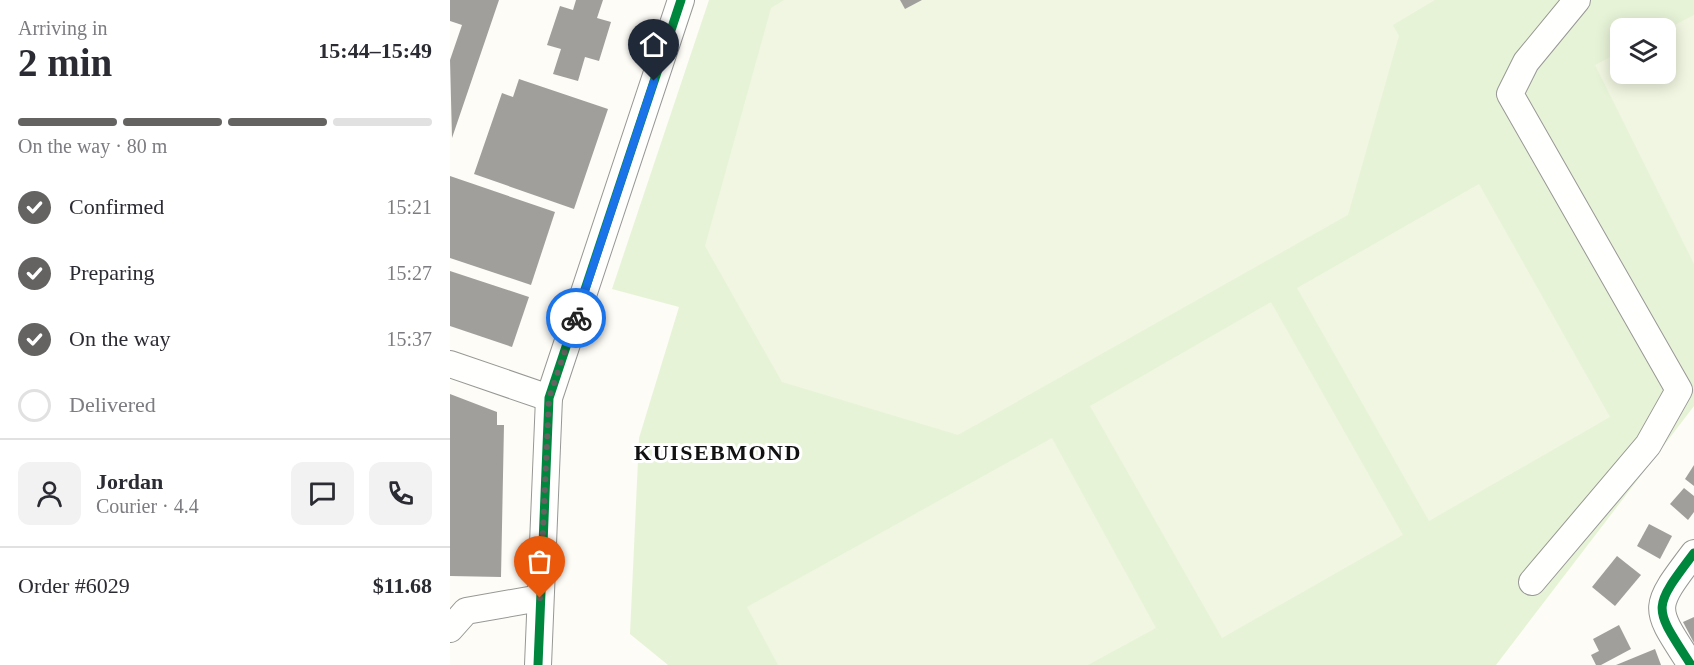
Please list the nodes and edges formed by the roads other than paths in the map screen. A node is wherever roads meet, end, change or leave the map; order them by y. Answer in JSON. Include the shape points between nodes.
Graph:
{"nodes":[{"id":1,"x":681,"y":0,"type":"edge"},
{"id":2,"x":1577,"y":0,"type":"edge"},
{"id":3,"x":450,"y":364,"type":"edge"},
{"id":4,"x":549,"y":398,"type":"junction"},
{"id":5,"x":1694,"y":553,"type":"edge"},
{"id":6,"x":1532,"y":582,"type":"dead end"},
{"id":7,"x":540,"y":598,"type":"junction"},
{"id":8,"x":450,"y":629,"type":"edge"},
{"id":9,"x":538,"y":665,"type":"edge"},
{"id":10,"x":1691,"y":665,"type":"edge"}],
"edges":[{"from":1,"to":4,"type":"street"},
{"from":2,"to":6,"type":"street","via":[[1526,62],[1510,94],[1679,390],[1648,445]]},
{"from":3,"to":4,"type":"street"},
{"from":4,"to":7,"type":"street"},
{"from":5,"to":10,"type":"street","via":[[1668,587],[1661,620]]},
{"from":7,"to":8,"type":"street","via":[[465,611]]},
{"from":7,"to":9,"type":"street"}]}
